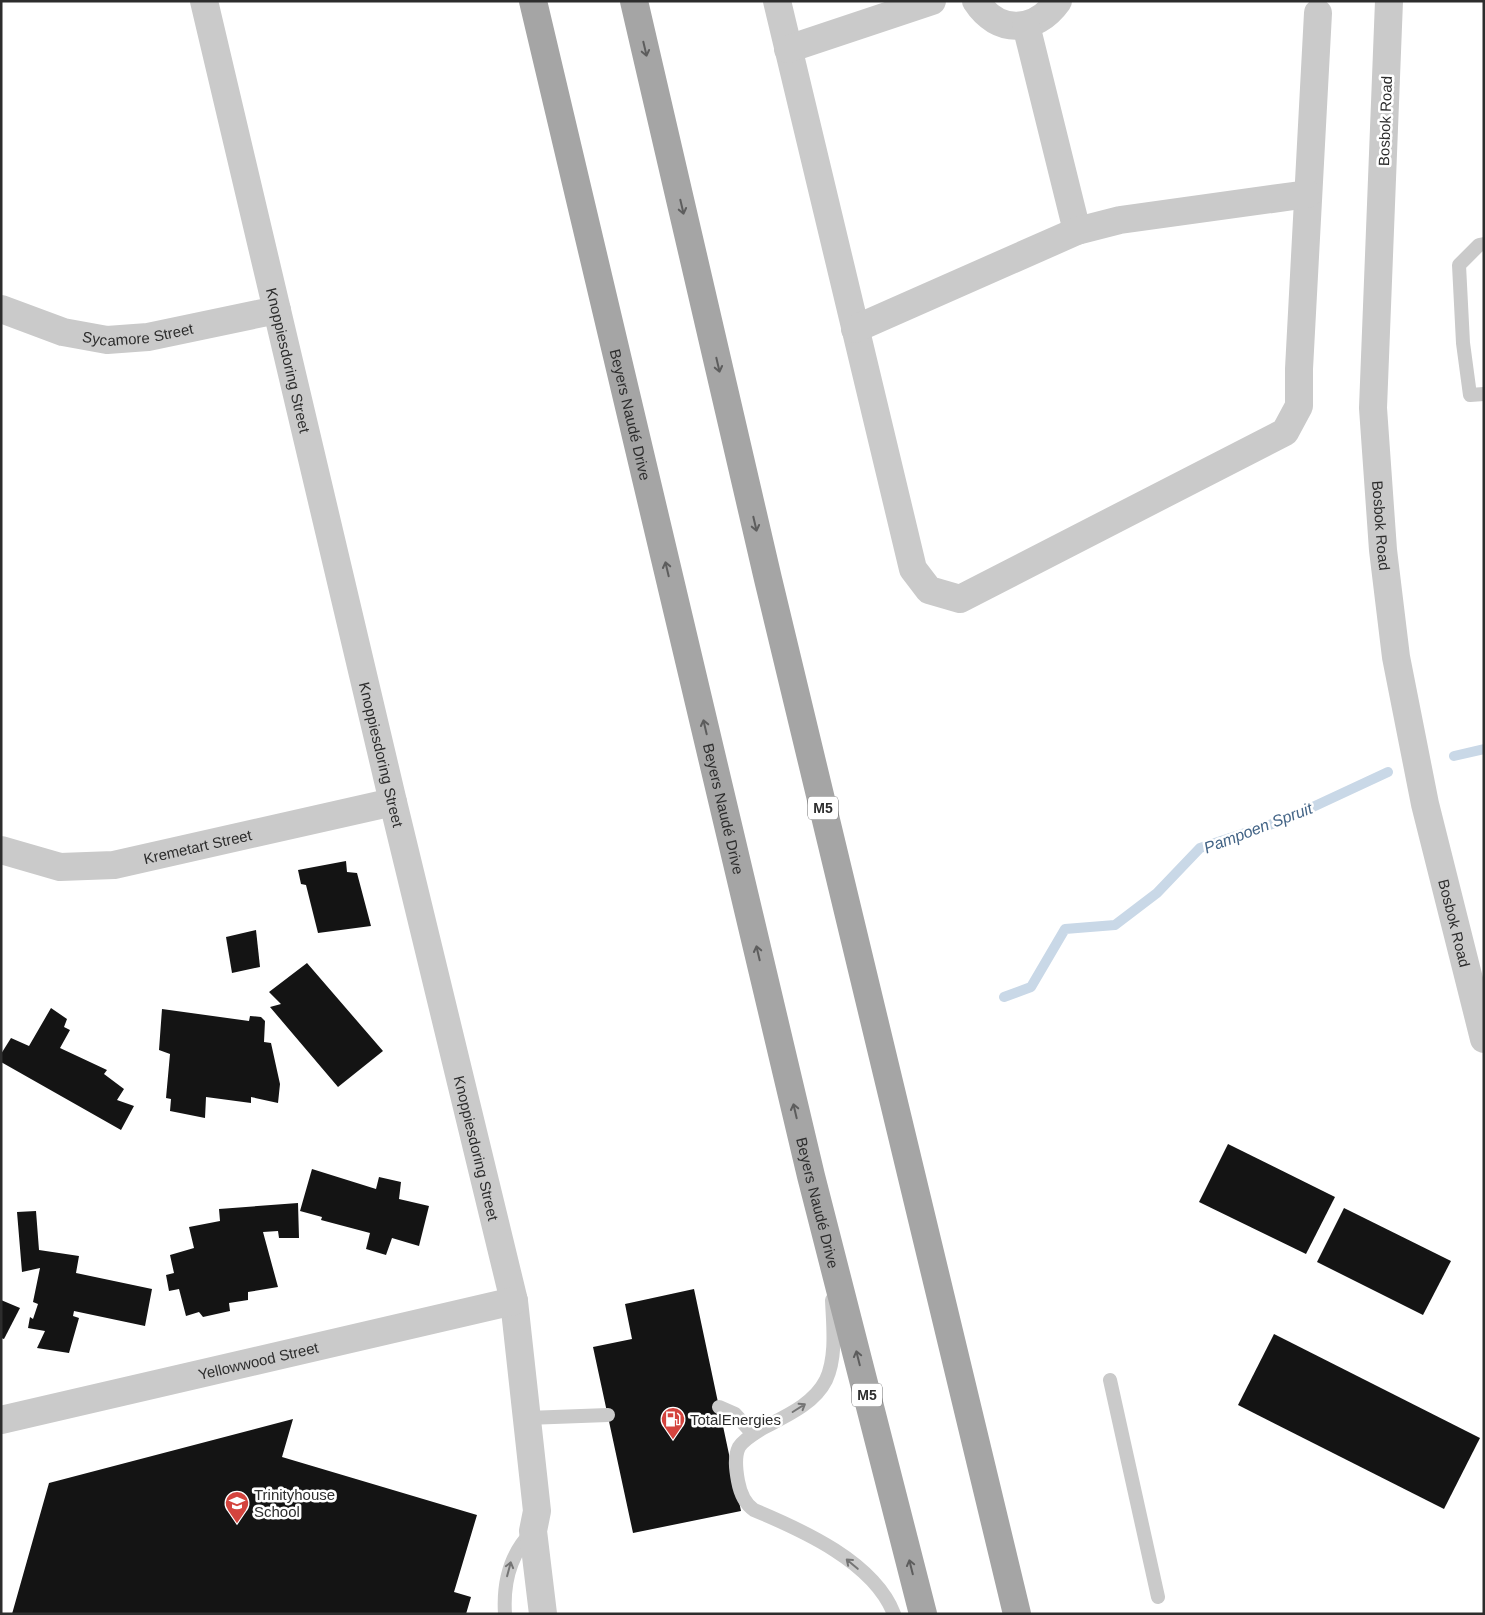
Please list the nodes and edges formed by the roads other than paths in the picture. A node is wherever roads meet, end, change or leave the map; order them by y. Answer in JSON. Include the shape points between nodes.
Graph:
{"nodes":[{"id":1,"x":204,"y":1,"type":"edge"},
{"id":2,"x":533,"y":1,"type":"edge"},
{"id":3,"x":634,"y":1,"type":"edge"},
{"id":4,"x":776,"y":1,"type":"edge"},
{"id":5,"x":932,"y":1,"type":"edge"},
{"id":6,"x":976,"y":1,"type":"edge"},
{"id":7,"x":1058,"y":1,"type":"edge"},
{"id":8,"x":1388,"y":1,"type":"edge"},
{"id":9,"x":1318,"y":13,"type":"dead end"},
{"id":10,"x":1026,"y":25,"type":"junction"},
{"id":11,"x":788,"y":49,"type":"junction"},
{"id":12,"x":1308,"y":194,"type":"junction"},
{"id":13,"x":1077,"y":231,"type":"junction"},
{"id":14,"x":1484,"y":244,"type":"edge"},
{"id":15,"x":1,"y":309,"type":"edge"},
{"id":16,"x":277,"y":310,"type":"junction"},
{"id":17,"x":855,"y":329,"type":"junction"},
{"id":18,"x":1484,"y":394,"type":"edge"},
{"id":19,"x":393,"y":802,"type":"junction"},
{"id":20,"x":1,"y":850,"type":"edge"},
{"id":21,"x":1484,"y":1039,"type":"edge"},
{"id":22,"x":831,"y":1253,"type":"junction"},
{"id":23,"x":514,"y":1301,"type":"junction"},
{"id":24,"x":1110,"y":1380,"type":"dead end"},
{"id":25,"x":719,"y":1407,"type":"dead end"},
{"id":26,"x":608,"y":1415,"type":"dead end"},
{"id":27,"x":527,"y":1418,"type":"junction"},
{"id":28,"x":1,"y":1420,"type":"edge"},
{"id":29,"x":753,"y":1434,"type":"junction"},
{"id":30,"x":535,"y":1521,"type":"junction"},
{"id":31,"x":1158,"y":1597,"type":"dead end"},
{"id":32,"x":505,"y":1614,"type":"edge"},
{"id":33,"x":543,"y":1614,"type":"edge"},
{"id":34,"x":562,"y":1614,"type":"edge"},
{"id":35,"x":894,"y":1614,"type":"edge"},
{"id":36,"x":923,"y":1614,"type":"edge"},
{"id":37,"x":1017,"y":1614,"type":"edge"}],
"edges":[{"from":1,"to":16,"type":"street","name":"Knoppiesdoring Street"},
{"from":22,"to":2,"type":"main road","name":"Beyers Naudé Drive","number":"M5","one_way":true},
{"from":3,"to":37,"type":"main road","number":"M5","one_way":true,"via":[[770,589]]},
{"from":4,"to":11,"type":"street"},
{"from":5,"to":11,"type":"street"},
{"from":6,"to":10,"type":"street","via":[[985,14],[997,22],[1011,26]]},
{"from":7,"to":10,"type":"street","via":[[1040,20]]},
{"from":8,"to":21,"type":"street","name":"Bosbok Road","via":[[1373,408],[1383,550],[1396,657],[1425,804]]},
{"from":9,"to":12,"type":"street"},
{"from":10,"to":13,"type":"street"},
{"from":11,"to":17,"type":"street"},
{"from":12,"to":13,"type":"street","via":[[1120,220]]},
{"from":12,"to":17,"type":"street","via":[[1299,406],[1284,432],[960,598],[929,590],[913,569]]},
{"from":13,"to":17,"type":"street"},
{"from":14,"to":18,"type":"lane","via":[[1458,265],[1470,395]]},
{"from":15,"to":16,"type":"street","name":"Sycamore Street","via":[[63,332],[107,340],[148,337]]},
{"from":16,"to":19,"type":"street","name":"Knoppiesdoring Street"},
{"from":19,"to":20,"type":"street","name":"Kremetart Street","via":[[114,865],[60,867]]},
{"from":19,"to":23,"type":"street","name":"Knoppiesdoring Street"},
{"from":29,"to":22,"type":"lane","one_way":true,"via":[[804,1405],[826,1379],[834,1338]]},
{"from":36,"to":22,"type":"main road","name":"Beyers Naudé Drive","number":"M5","one_way":true},
{"from":23,"to":27,"type":"street","name":"Knoppiesdoring Street"},
{"from":23,"to":28,"type":"street","name":"Yellowwood Street"},
{"from":24,"to":31,"type":"lane"},
{"from":25,"to":29,"type":"lane","via":[[735,1414]]},
{"from":26,"to":27,"type":"lane"},
{"from":27,"to":30,"type":"street","name":"Knoppiesdoring Street"},
{"from":35,"to":29,"type":"lane","one_way":true,"via":[[883,1594],[832,1547],[749,1506],[740,1489],[736,1463],[740,1445]]},
{"from":32,"to":30,"type":"lane","one_way":true,"via":[[507,1574],[512,1559]]},
{"from":30,"to":33,"type":"street","name":"Knoppiesdoring Street"},
{"from":30,"to":34,"type":"street","name":"Knoppiesdoring Street","via":[[550,1531]]}]}
